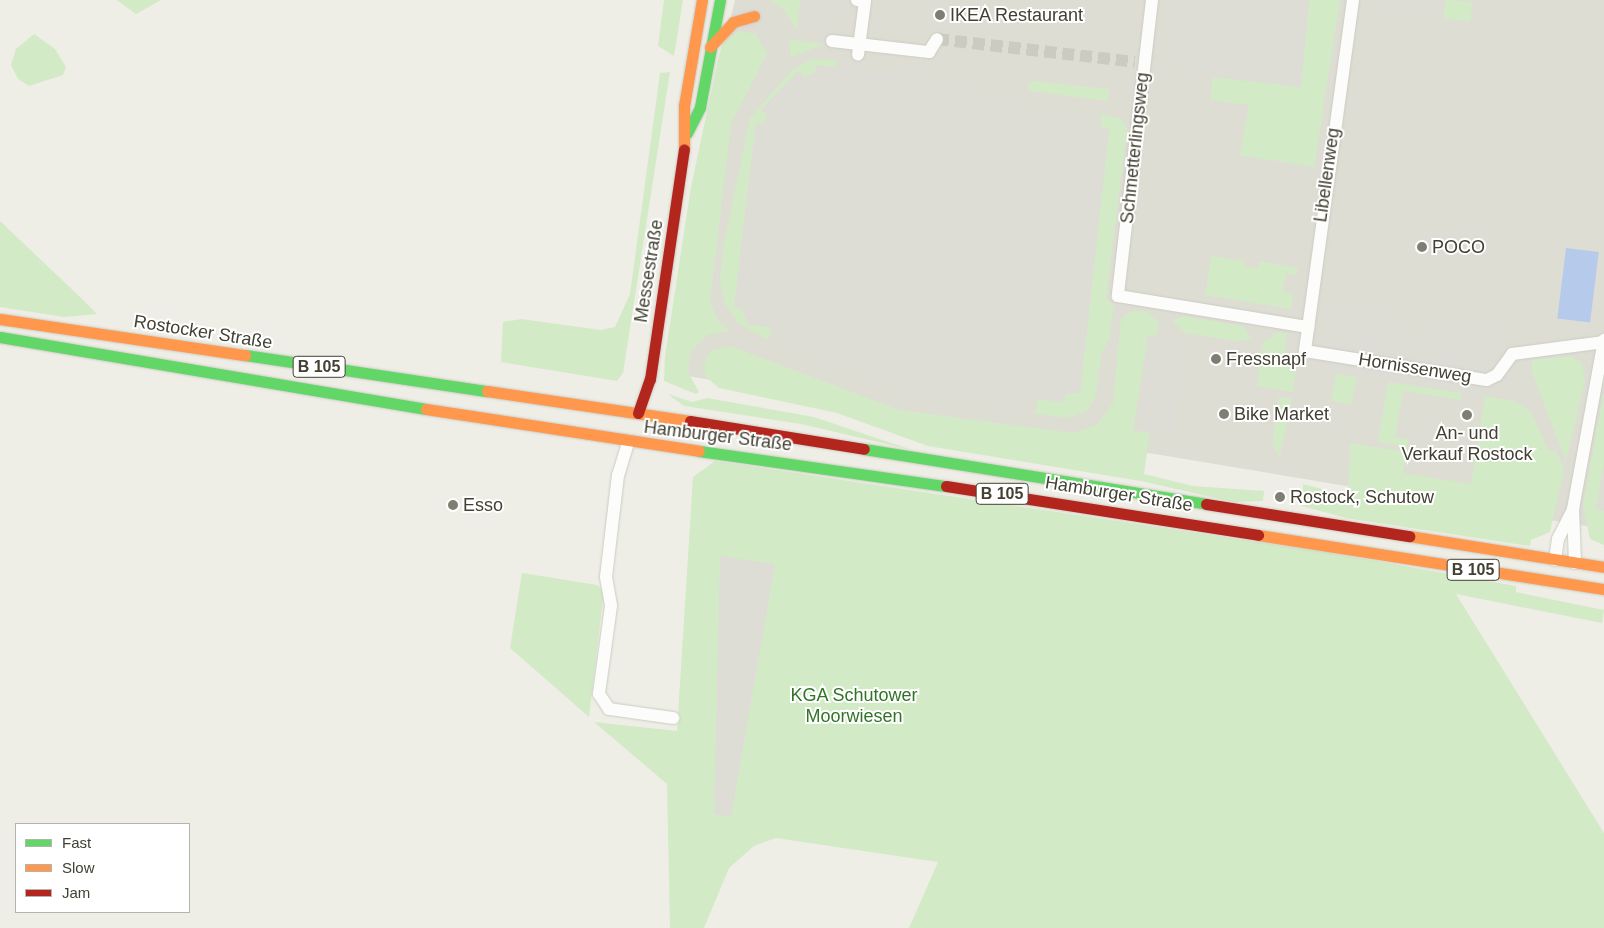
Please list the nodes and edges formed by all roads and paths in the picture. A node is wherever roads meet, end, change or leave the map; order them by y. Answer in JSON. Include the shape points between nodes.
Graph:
{"nodes":[{"id":1,"x":702,"y":0,"type":"edge"},
{"id":2,"x":720,"y":0,"type":"edge"},
{"id":3,"x":858,"y":0,"type":"edge"},
{"id":4,"x":1152,"y":0,"type":"edge"},
{"id":5,"x":1353,"y":0,"type":"edge"},
{"id":6,"x":754,"y":16,"type":"dead end"},
{"id":7,"x":937,"y":39,"type":"tunnel mouth"},
{"id":8,"x":832,"y":41,"type":"dead end"},
{"id":9,"x":710,"y":47,"type":"junction"},
{"id":10,"x":859,"y":49,"type":"junction"},
{"id":11,"x":688,"y":133,"type":"junction"},
{"id":12,"x":0,"y":318,"type":"edge"},
{"id":13,"x":1308,"y":327,"type":"junction"},
{"id":14,"x":0,"y":338,"type":"edge"},
{"id":15,"x":1604,"y":341,"type":"edge"},
{"id":16,"x":1305,"y":351,"type":"joint"},
{"id":17,"x":638,"y":413,"type":"junction"},
{"id":18,"x":628,"y":443,"type":"junction"},
{"id":19,"x":1573,"y":509,"type":"junction"},
{"id":20,"x":1555,"y":560,"type":"junction"},
{"id":21,"x":1575,"y":563,"type":"junction"},
{"id":22,"x":1604,"y":567,"type":"edge"},
{"id":23,"x":1552,"y":582,"type":"junction"},
{"id":24,"x":1572,"y":585,"type":"junction"},
{"id":25,"x":1604,"y":588,"type":"edge"},
{"id":26,"x":673,"y":718,"type":"dead end"}],
"edges":[{"from":1,"to":11,"type":"main road","name":"Messestraße","via":[[684,106]]},
{"from":2,"to":9,"type":"main road","name":"Messestraße"},
{"from":3,"to":10,"type":"street","via":[[865,1]]},
{"from":4,"to":13,"type":"street","name":"Schmetterlingsweg","via":[[1118,296]]},
{"from":5,"to":13,"type":"street","name":"Libellenweg"},
{"from":6,"to":9,"type":"main road","via":[[733,22]]},
{"from":7,"to":10,"type":"street","via":[[929,52]]},
{"from":8,"to":10,"type":"street"},
{"from":9,"to":11,"type":"main road","name":"Messestraße","via":[[700,107]]},
{"from":11,"to":17,"type":"main road","name":"Messestraße","via":[[650,379]]},
{"from":12,"to":17,"type":"main road","name":"Rostocker Straße","number":"B 105"},
{"from":13,"to":16,"type":"street","name":"Libellenweg"},
{"from":14,"to":18,"type":"main road","name":"Rostocker Straße","number":"B 105"},
{"from":15,"to":16,"type":"street","name":"Hornissenweg","via":[[1512,354],[1497,375],[1487,380]]},
{"from":15,"to":19,"type":"street"},
{"from":17,"to":18,"type":"main road","name":"Messestraße"},
{"from":17,"to":20,"type":"main road","name":"Hamburger Straße","number":"B 105"},
{"from":18,"to":23,"type":"main road","name":"Hamburger Straße","number":"B 105","via":[[804,464]]},
{"from":18,"to":26,"type":"street","via":[[618,475],[606,577],[611,606],[600,694],[609,709]]},
{"from":19,"to":20,"type":"street","via":[[1558,538]]},
{"from":19,"to":21,"type":"street"},
{"from":20,"to":21,"type":"main road","name":"Hamburger Straße","number":"B 105"},
{"from":20,"to":23,"type":"main road"},
{"from":21,"to":22,"type":"main road","name":"Hamburger Straße","number":"B 105"},
{"from":21,"to":24,"type":"main road"},
{"from":23,"to":24,"type":"main road","name":"Hamburger Straße","number":"B 105"},
{"from":24,"to":25,"type":"main road","name":"Hamburger Straße","number":"B 105"}]}
